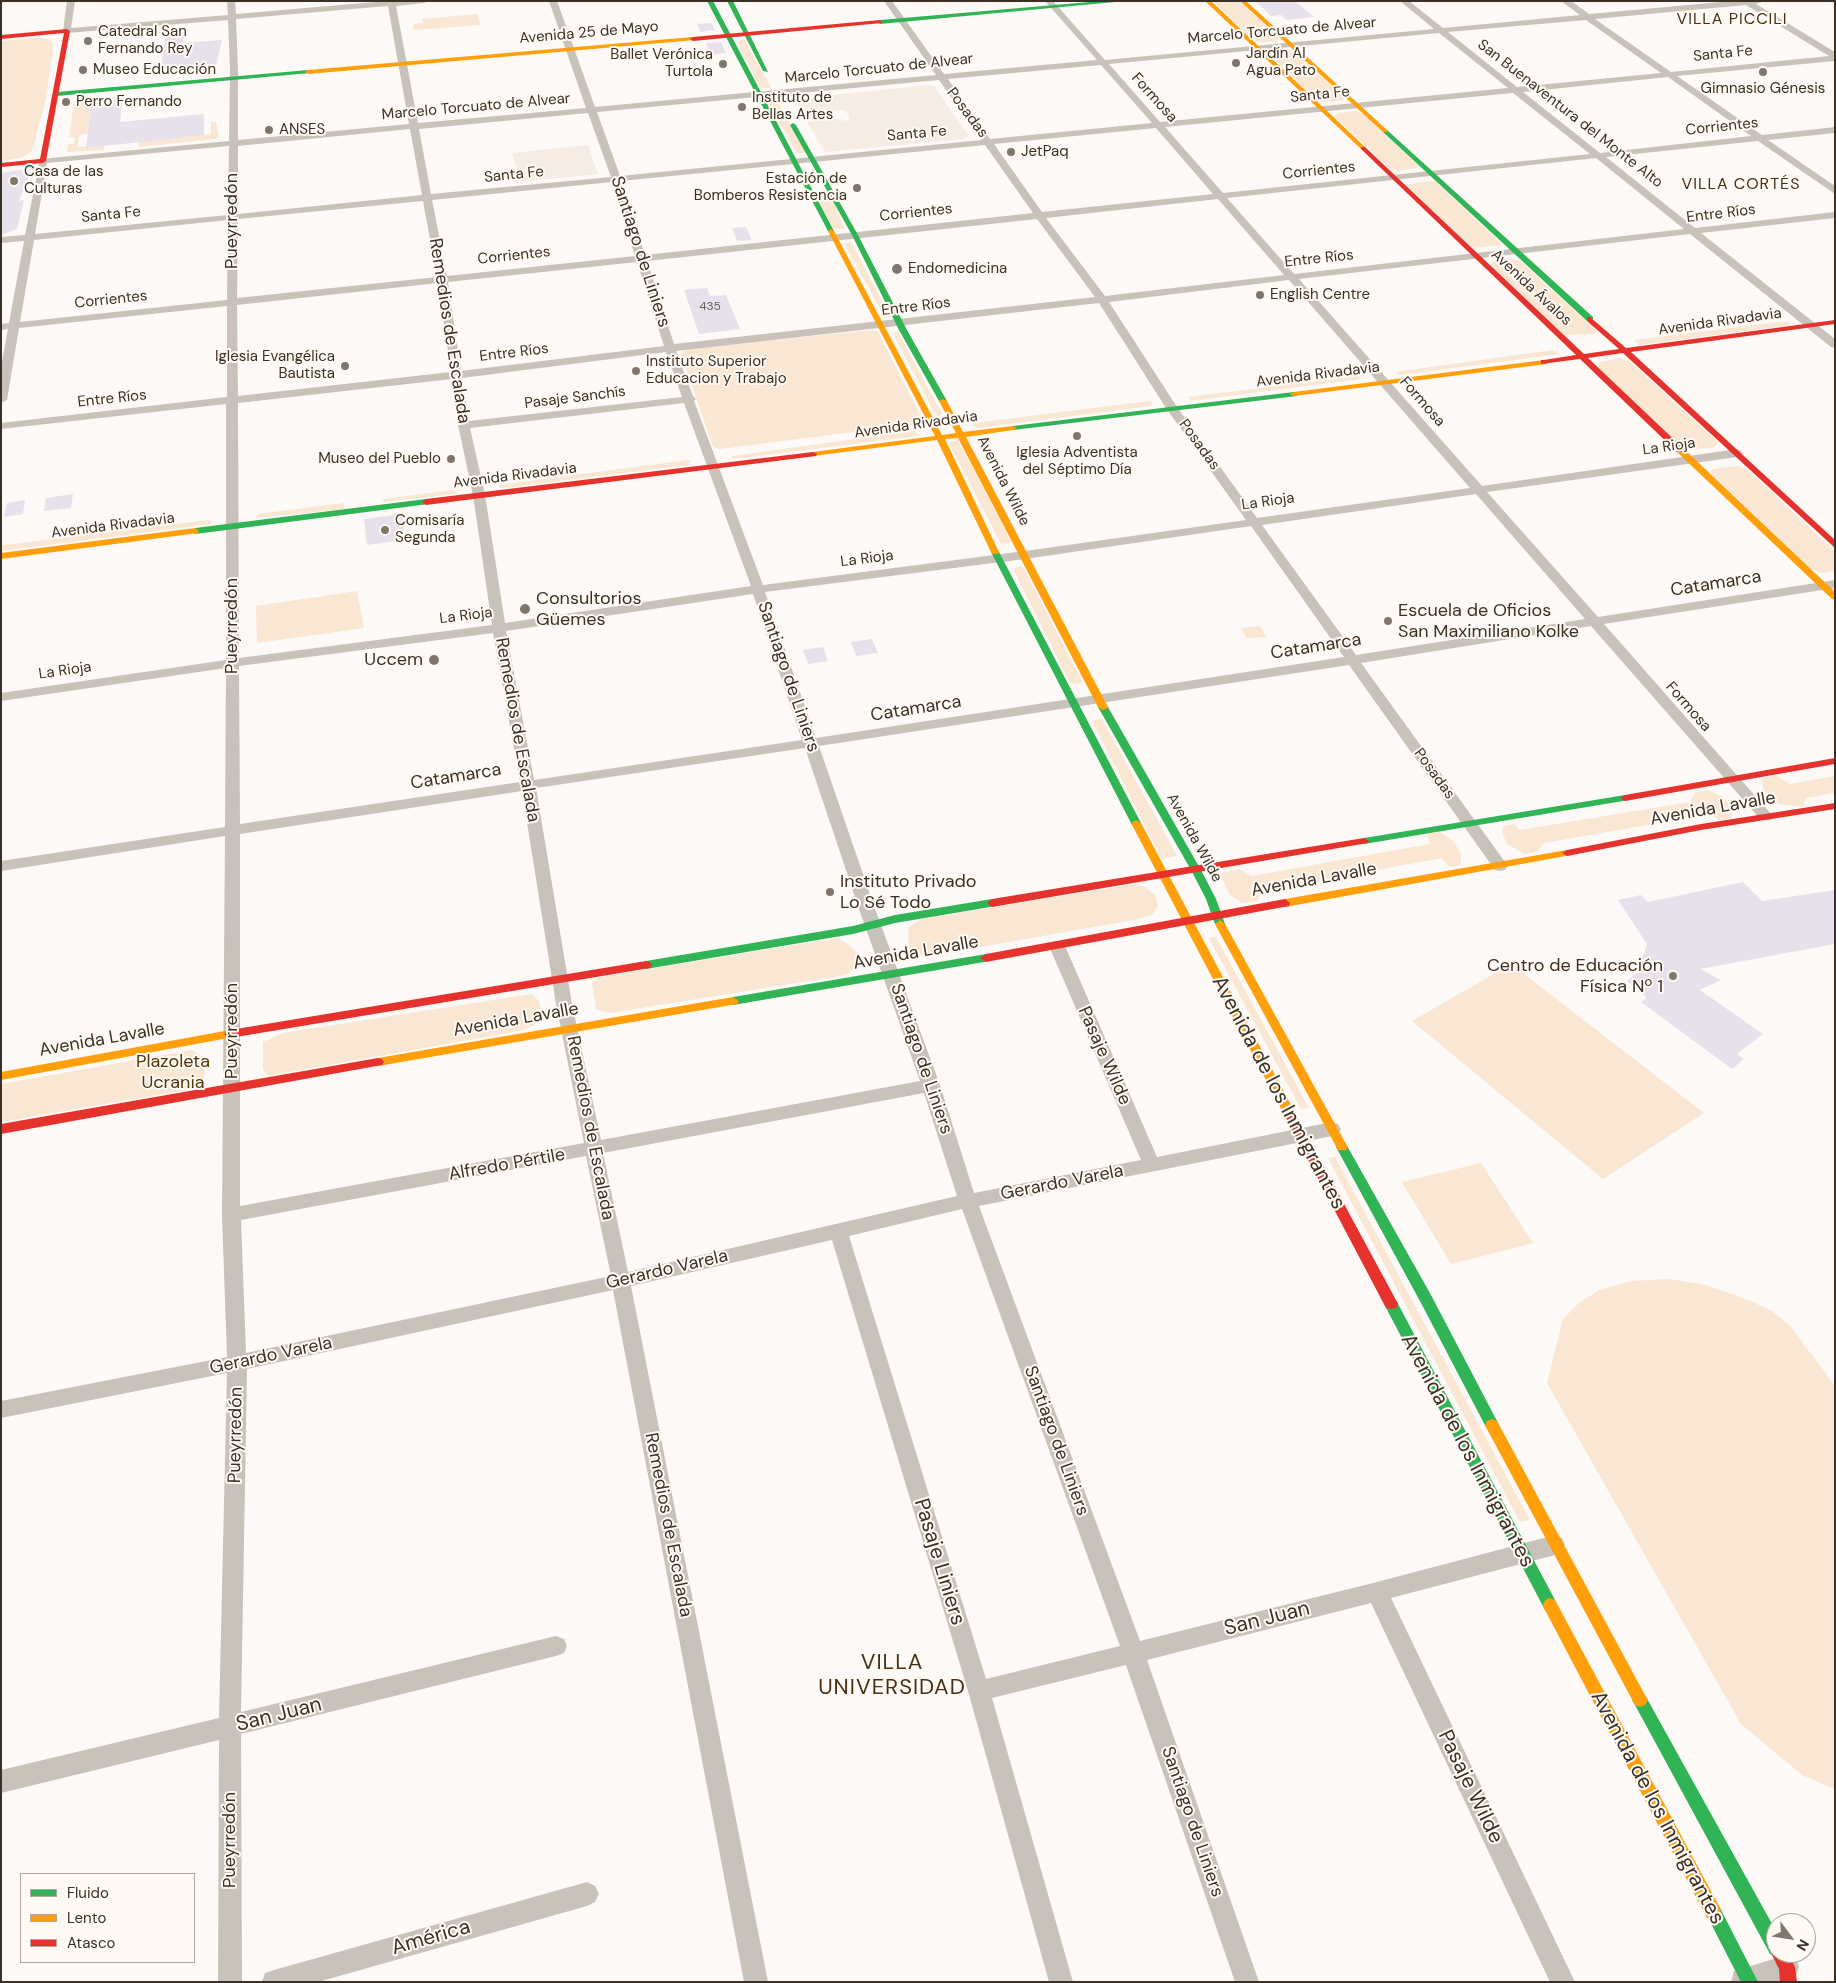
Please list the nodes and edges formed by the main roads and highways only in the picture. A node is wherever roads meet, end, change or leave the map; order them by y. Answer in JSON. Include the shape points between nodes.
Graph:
{"nodes":[{"id":1,"x":710,"y":1,"type":"edge"},
{"id":2,"x":730,"y":1,"type":"edge"},
{"id":3,"x":1123,"y":1,"type":"edge"},
{"id":4,"x":1208,"y":1,"type":"edge"},
{"id":5,"x":1243,"y":1,"type":"edge"},
{"id":6,"x":1052,"y":3,"type":"edge"},
{"id":7,"x":746,"y":32,"type":"junction"},
{"id":8,"x":728,"y":34,"type":"junction"},
{"id":9,"x":1,"y":37,"type":"edge"},
{"id":10,"x":57,"y":92,"type":"junction"},
{"id":11,"x":1,"y":165,"type":"edge"},
{"id":12,"x":1835,"y":312,"type":"edge"},
{"id":13,"x":1835,"y":322,"type":"edge"},
{"id":14,"x":1667,"y":333,"type":"dead end"},
{"id":15,"x":1613,"y":340,"type":"junction"},
{"id":16,"x":1625,"y":344,"type":"junction"},
{"id":17,"x":1569,"y":345,"type":"junction"},
{"id":18,"x":1554,"y":346,"type":"dead end"},
{"id":19,"x":1580,"y":356,"type":"junction"},
{"id":20,"x":1389,"y":366,"type":"dead end"},
{"id":21,"x":1355,"y":370,"type":"dead end"},
{"id":22,"x":1150,"y":398,"type":"dead end"},
{"id":23,"x":1170,"y":399,"type":"junction"},
{"id":24,"x":969,"y":421,"type":"dead end"},
{"id":25,"x":955,"y":423,"type":"junction"},
{"id":26,"x":929,"y":426,"type":"junction"},
{"id":27,"x":961,"y":434,"type":"junction"},
{"id":28,"x":940,"y":436,"type":"junction"},
{"id":29,"x":722,"y":451,"type":"dead end"},
{"id":30,"x":703,"y":453,"type":"road end"},
{"id":31,"x":363,"y":496,"type":"dead end"},
{"id":32,"x":363,"y":510,"type":"junction"},
{"id":33,"x":248,"y":511,"type":"dead end"},
{"id":34,"x":229,"y":518,"type":"junction"},
{"id":35,"x":1835,"y":546,"type":"edge"},
{"id":36,"x":1,"y":556,"type":"edge"},
{"id":37,"x":1829,"y":585,"type":"edge"},
{"id":38,"x":1835,"y":597,"type":"edge"},
{"id":39,"x":1835,"y":761,"type":"edge"},
{"id":40,"x":1835,"y":806,"type":"edge"},
{"id":41,"x":1196,"y":870,"type":"junction"},
{"id":42,"x":1163,"y":875,"type":"junction"},
{"id":43,"x":1218,"y":915,"type":"junction"},
{"id":44,"x":1188,"y":922,"type":"junction"},
{"id":45,"x":1,"y":1076,"type":"edge"},
{"id":46,"x":1,"y":1129,"type":"edge"},
{"id":47,"x":1766,"y":1931,"type":"edge"},
{"id":48,"x":1746,"y":1981,"type":"edge"}],
"edges":[{"from":1,"to":8,"type":"main road"},
{"from":2,"to":7,"type":"main road","name":"Avenida Wilde"},
{"from":3,"to":6,"type":"main road","name":"Avenida 25 de Mayo"},
{"from":4,"to":17,"type":"main road","name":"Avenida Ávalos"},
{"from":5,"to":15,"type":"main road","name":"Avenida Ávalos"},
{"from":6,"to":7,"type":"main road","name":"Avenida 25 de Mayo"},
{"from":7,"to":8,"type":"main road","name":"Avenida 25 de Mayo"},
{"from":7,"to":25,"type":"main road","name":"Avenida Wilde"},
{"from":8,"to":10,"type":"main road","name":"Avenida 25 de Mayo"},
{"from":8,"to":26,"type":"main road"},
{"from":9,"to":10,"type":"main road","via":[[67,31]]},
{"from":10,"to":11,"type":"main road","name":"Marcelo Torcuato de Alvear","via":[[43,162]]},
{"from":12,"to":14,"type":"main road","name":"Avenida Rivadavia"},
{"from":13,"to":16,"type":"main road","name":"Avenida Rivadavia"},
{"from":15,"to":16,"type":"main road","name":"Avenida Ávalos"},
{"from":15,"to":17,"type":"main road"},
{"from":16,"to":19,"type":"main road","name":"Avenida Rivadavia"},
{"from":16,"to":35,"type":"main road","name":"Avenida Ávalos"},
{"from":17,"to":18,"type":"main road"},
{"from":17,"to":19,"type":"main road","name":"Avenida Ávalos"},
{"from":19,"to":23,"type":"main road","name":"Avenida Rivadavia","via":[[1386,382]]},
{"from":19,"to":37,"type":"main road","name":"Avenida Ávalos"},
{"from":20,"to":21,"type":"main road","name":"Avenida Rivadavia"},
{"from":22,"to":23,"type":"main road","name":"Avenida Rivadavia"},
{"from":23,"to":27,"type":"main road","name":"Avenida Rivadavia"},
{"from":24,"to":25,"type":"main road","name":"Avenida Rivadavia"},
{"from":25,"to":26,"type":"main road","name":"Avenida Rivadavia"},
{"from":25,"to":27,"type":"main road","name":"Avenida Wilde"},
{"from":26,"to":28,"type":"main road"},
{"from":27,"to":28,"type":"main road","name":"Avenida Rivadavia"},
{"from":27,"to":41,"type":"main road","name":"Avenida Wilde","via":[[1099,700]]},
{"from":28,"to":32,"type":"main road","name":"Avenida Rivadavia","via":[[713,468],[477,485]]},
{"from":28,"to":42,"type":"main road","via":[[998,558]]},
{"from":29,"to":30,"type":"main road"},
{"from":31,"to":32,"type":"main road"},
{"from":32,"to":34,"type":"main road","name":"Avenida Rivadavia"},
{"from":33,"to":34,"type":"main road","name":"Avenida Rivadavia"},
{"from":34,"to":36,"type":"main road","name":"Avenida Rivadavia"},
{"from":37,"to":38,"type":"main road","name":"Avenida Ávalos"},
{"from":39,"to":41,"type":"main road","name":"Avenida Lavalle"},
{"from":40,"to":43,"type":"main road","name":"Avenida Lavalle","via":[[1701,827]]},
{"from":41,"to":42,"type":"main road","name":"Avenida Lavalle"},
{"from":41,"to":43,"type":"main road","name":"Avenida Wilde"},
{"from":42,"to":44,"type":"main road"},
{"from":42,"to":45,"type":"main road","name":"Avenida Lavalle"},
{"from":43,"to":44,"type":"main road","name":"Avenida Lavalle"},
{"from":43,"to":47,"type":"main road","name":"Avenida de los Inmigrantes"},
{"from":44,"to":46,"type":"main road","name":"Avenida Lavalle"},
{"from":44,"to":48,"type":"main road","name":"Avenida de los Inmigrantes"}]}
